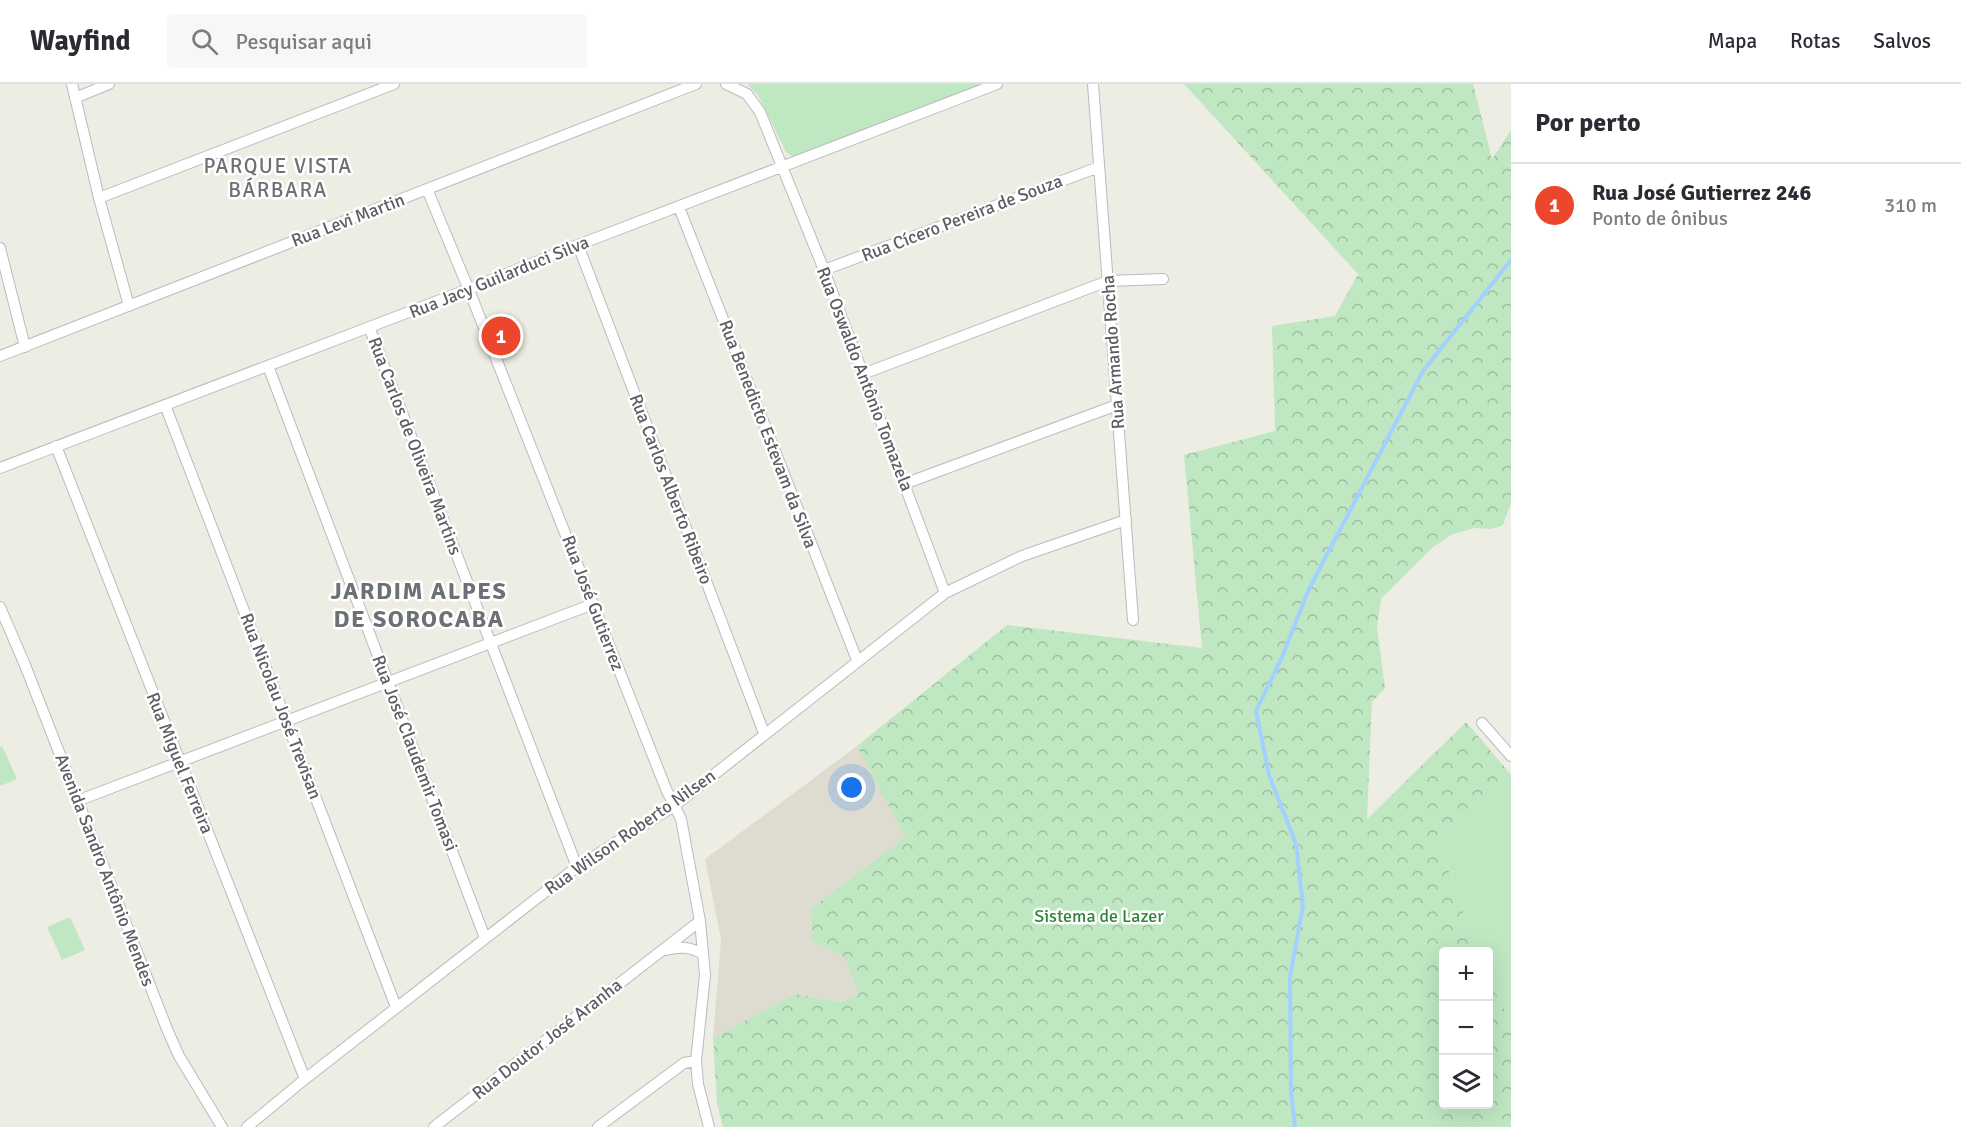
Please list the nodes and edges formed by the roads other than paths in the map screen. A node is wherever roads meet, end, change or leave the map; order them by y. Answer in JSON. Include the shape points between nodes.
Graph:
{"nodes":[{"id":1,"x":72,"y":84,"type":"edge"},
{"id":2,"x":109,"y":84,"type":"edge"},
{"id":3,"x":394,"y":84,"type":"edge"},
{"id":4,"x":696,"y":84,"type":"edge"},
{"id":5,"x":726,"y":84,"type":"edge"},
{"id":6,"x":997,"y":84,"type":"edge"},
{"id":7,"x":1093,"y":84,"type":"edge"},
{"id":8,"x":75,"y":98,"type":"junction"},
{"id":9,"x":782,"y":166,"type":"junction"},
{"id":10,"x":1099,"y":166,"type":"junction"},
{"id":11,"x":427,"y":189,"type":"junction"},
{"id":12,"x":99,"y":198,"type":"junction"},
{"id":13,"x":679,"y":207,"type":"junction"},
{"id":14,"x":578,"y":245,"type":"junction"},
{"id":15,"x":0,"y":248,"type":"edge"},
{"id":16,"x":824,"y":270,"type":"junction"},
{"id":17,"x":1163,"y":279,"type":"dead end"},
{"id":18,"x":1108,"y":281,"type":"junction"},
{"id":19,"x":469,"y":289,"type":"junction"},
{"id":20,"x":129,"y":306,"type":"junction"},
{"id":21,"x":369,"y":327,"type":"junction"},
{"id":22,"x":25,"y":346,"type":"junction"},
{"id":23,"x":0,"y":356,"type":"edge"},
{"id":24,"x":268,"y":366,"type":"junction"},
{"id":25,"x":863,"y":374,"type":"junction"},
{"id":26,"x":165,"y":405,"type":"junction"},
{"id":27,"x":1117,"y":405,"type":"junction"},
{"id":28,"x":56,"y":446,"type":"junction"},
{"id":29,"x":0,"y":468,"type":"edge"},
{"id":30,"x":904,"y":484,"type":"junction"},
{"id":31,"x":1126,"y":520,"type":"junction"},
{"id":32,"x":945,"y":593,"type":"junction"},
{"id":33,"x":593,"y":604,"type":"junction"},
{"id":34,"x":0,"y":607,"type":"edge"},
{"id":35,"x":1133,"y":620,"type":"dead end"},
{"id":36,"x":491,"y":643,"type":"junction"},
{"id":37,"x":857,"y":660,"type":"junction"},
{"id":38,"x":388,"y":682,"type":"junction"},
{"id":39,"x":286,"y":721,"type":"junction"},
{"id":40,"x":1482,"y":723,"type":"dead end"},
{"id":41,"x":764,"y":733,"type":"junction"},
{"id":42,"x":1511,"y":756,"type":"edge"},
{"id":43,"x":180,"y":762,"type":"junction"},
{"id":44,"x":77,"y":801,"type":"junction"},
{"id":45,"x":674,"y":806,"type":"junction"},
{"id":46,"x":577,"y":867,"type":"junction"},
{"id":47,"x":700,"y":921,"type":"junction"},
{"id":48,"x":485,"y":938,"type":"junction"},
{"id":49,"x":660,"y":951,"type":"junction"},
{"id":50,"x":703,"y":954,"type":"junction"},
{"id":51,"x":396,"y":1007,"type":"junction"},
{"id":52,"x":696,"y":1061,"type":"junction"},
{"id":53,"x":305,"y":1079,"type":"junction"},
{"id":54,"x":222,"y":1127,"type":"edge"},
{"id":55,"x":247,"y":1127,"type":"edge"},
{"id":56,"x":434,"y":1127,"type":"edge"},
{"id":57,"x":598,"y":1127,"type":"edge"},
{"id":58,"x":709,"y":1127,"type":"edge"}],
"edges":[{"from":1,"to":8,"type":"street"},
{"from":2,"to":8,"type":"street"},
{"from":3,"to":12,"type":"street"},
{"from":4,"to":11,"type":"street","name":"Rua Levi Martin"},
{"from":5,"to":9,"type":"street","name":"Rua Oswaldo Antônio Tomazela","via":[[747,94]]},
{"from":6,"to":9,"type":"street","name":"Rua Jacy Guilarduci Silva"},
{"from":7,"to":10,"type":"street","name":"Rua Armando Rocha"},
{"from":8,"to":12,"type":"street"},
{"from":9,"to":13,"type":"street","name":"Rua Jacy Guilarduci Silva"},
{"from":9,"to":16,"type":"street","name":"Rua Oswaldo Antônio Tomazela"},
{"from":10,"to":16,"type":"street","name":"Rua Cícero Pereira de Souza"},
{"from":10,"to":18,"type":"street","name":"Rua Armando Rocha"},
{"from":11,"to":19,"type":"street","name":"Rua José Gutierrez"},
{"from":11,"to":20,"type":"street","name":"Rua Levi Martin"},
{"from":12,"to":20,"type":"street"},
{"from":13,"to":14,"type":"street","name":"Rua Jacy Guilarduci Silva"},
{"from":13,"to":37,"type":"street","name":"Rua Benedicto Estevam da Silva"},
{"from":14,"to":19,"type":"street","name":"Rua Jacy Guilarduci Silva"},
{"from":14,"to":41,"type":"street","name":"Rua Carlos Alberto Ribeiro"},
{"from":15,"to":22,"type":"street"},
{"from":16,"to":25,"type":"street","name":"Rua Oswaldo Antônio Tomazela"},
{"from":17,"to":18,"type":"street"},
{"from":18,"to":25,"type":"street"},
{"from":18,"to":27,"type":"street","name":"Rua Armando Rocha"},
{"from":19,"to":21,"type":"street","name":"Rua Jacy Guilarduci Silva"},
{"from":19,"to":33,"type":"street","name":"Rua José Gutierrez"},
{"from":20,"to":22,"type":"street","name":"Rua Levi Martin"},
{"from":21,"to":24,"type":"street","name":"Rua Jacy Guilarduci Silva"},
{"from":21,"to":36,"type":"street","name":"Rua Carlos de Oliveira Martins"},
{"from":22,"to":23,"type":"street","name":"Rua Levi Martin"},
{"from":24,"to":26,"type":"street","name":"Rua Jacy Guilarduci Silva"},
{"from":24,"to":38,"type":"street","name":"Rua José Claudemir Tomasi"},
{"from":25,"to":30,"type":"street","name":"Rua Oswaldo Antônio Tomazela"},
{"from":26,"to":28,"type":"street","name":"Rua Jacy Guilarduci Silva"},
{"from":26,"to":39,"type":"street","name":"Rua Nicolau José Trevisan"},
{"from":27,"to":30,"type":"street"},
{"from":27,"to":31,"type":"street","name":"Rua Armando Rocha"},
{"from":28,"to":29,"type":"street","name":"Rua Jacy Guilarduci Silva"},
{"from":28,"to":43,"type":"street","name":"Rua Miguel Ferreira"},
{"from":30,"to":32,"type":"street","name":"Rua Oswaldo Antônio Tomazela"},
{"from":31,"to":32,"type":"street","name":"Rua Wilson Roberto Nilsen","via":[[1022,556]]},
{"from":31,"to":35,"type":"street","name":"Rua Armando Rocha"},
{"from":32,"to":37,"type":"street","name":"Rua Wilson Roberto Nilsen"},
{"from":33,"to":36,"type":"street"},
{"from":33,"to":45,"type":"street","name":"Rua José Gutierrez"},
{"from":34,"to":44,"type":"street","name":"Avenida Sandro Antônio Mendes"},
{"from":36,"to":38,"type":"street"},
{"from":36,"to":46,"type":"street","name":"Rua Carlos de Oliveira Martins"},
{"from":37,"to":41,"type":"street","name":"Rua Wilson Roberto Nilsen"},
{"from":38,"to":39,"type":"street"},
{"from":38,"to":48,"type":"street","name":"Rua José Claudemir Tomasi"},
{"from":39,"to":43,"type":"street"},
{"from":39,"to":51,"type":"street","name":"Rua Nicolau José Trevisan"},
{"from":40,"to":42,"type":"street"},
{"from":41,"to":45,"type":"street","name":"Rua Wilson Roberto Nilsen"},
{"from":43,"to":44,"type":"street"},
{"from":43,"to":53,"type":"street","name":"Rua Miguel Ferreira"},
{"from":44,"to":54,"type":"street","name":"Avenida Sandro Antônio Mendes","via":[[179,1056]]},
{"from":45,"to":46,"type":"street","name":"Rua Wilson Roberto Nilsen"},
{"from":45,"to":47,"type":"street","name":"Rua José Gutierrez","via":[[681,819]]},
{"from":46,"to":48,"type":"street","name":"Rua Wilson Roberto Nilsen"},
{"from":47,"to":49,"type":"street","name":"Rua Doutor José Aranha"},
{"from":47,"to":50,"type":"street","name":"Rua José Gutierrez"},
{"from":48,"to":51,"type":"street","name":"Rua Wilson Roberto Nilsen"},
{"from":49,"to":50,"type":"street","via":[[679,947]]},
{"from":49,"to":56,"type":"street","name":"Rua Doutor José Aranha"},
{"from":50,"to":52,"type":"street","name":"Rua José Gutierrez","via":[[705,975]]},
{"from":51,"to":53,"type":"street","name":"Rua Wilson Roberto Nilsen"},
{"from":52,"to":57,"type":"street","via":[[684,1063]]},
{"from":52,"to":58,"type":"street","name":"Rua José Gutierrez"},
{"from":53,"to":55,"type":"street","name":"Rua Wilson Roberto Nilsen"}]}
